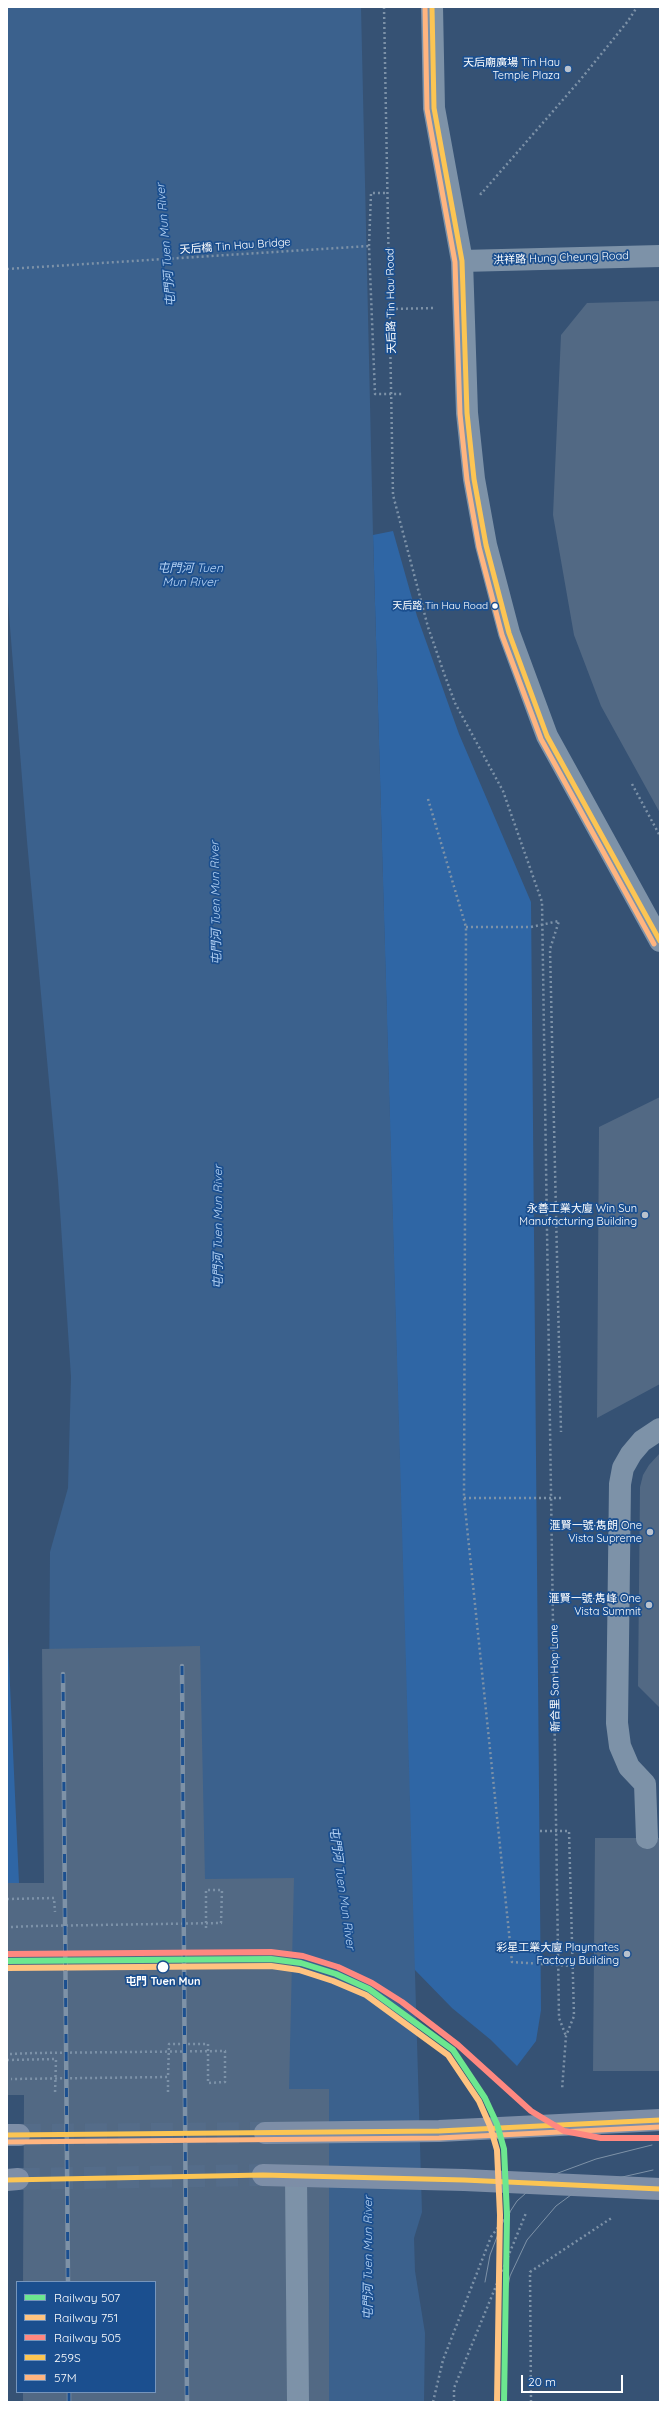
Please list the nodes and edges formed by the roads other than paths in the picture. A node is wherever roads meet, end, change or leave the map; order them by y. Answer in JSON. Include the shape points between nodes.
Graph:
{"nodes":[{"id":1,"x":432,"y":7,"type":"edge"},
{"id":2,"x":660,"y":256,"type":"edge"},
{"id":3,"x":462,"y":261,"type":"junction"},
{"id":4,"x":660,"y":941,"type":"edge"},
{"id":5,"x":660,"y":1429,"type":"edge"},
{"id":6,"x":647,"y":1838,"type":"dead end"},
{"id":7,"x":660,"y":2120,"type":"edge"},
{"id":8,"x":265,"y":2134,"type":"tunnel mouth"},
{"id":9,"x":263,"y":2175,"type":"tunnel mouth"},
{"id":10,"x":296,"y":2176,"type":"junction"},
{"id":11,"x":660,"y":2189,"type":"edge"},
{"id":12,"x":298,"y":2402,"type":"edge"}],
"edges":[{"from":1,"to":3,"type":"street","via":[[434,108]]},
{"from":2,"to":3,"type":"street","name":"洪祥路 Hung Cheung Road"},
{"from":3,"to":4,"type":"street","via":[[467,413],[474,479],[486,545],[502,610],[547,736]]},
{"from":5,"to":6,"type":"street","via":[[642,1441],[631,1454],[623,1468],[620,1484],[617,1723],[620,1746],[629,1767],[645,1784]]},
{"from":7,"to":8,"type":"main road","via":[[439,2131]]},
{"from":9,"to":10,"type":"main road"},
{"from":10,"to":11,"type":"main road"},
{"from":10,"to":12,"type":"street"}]}
